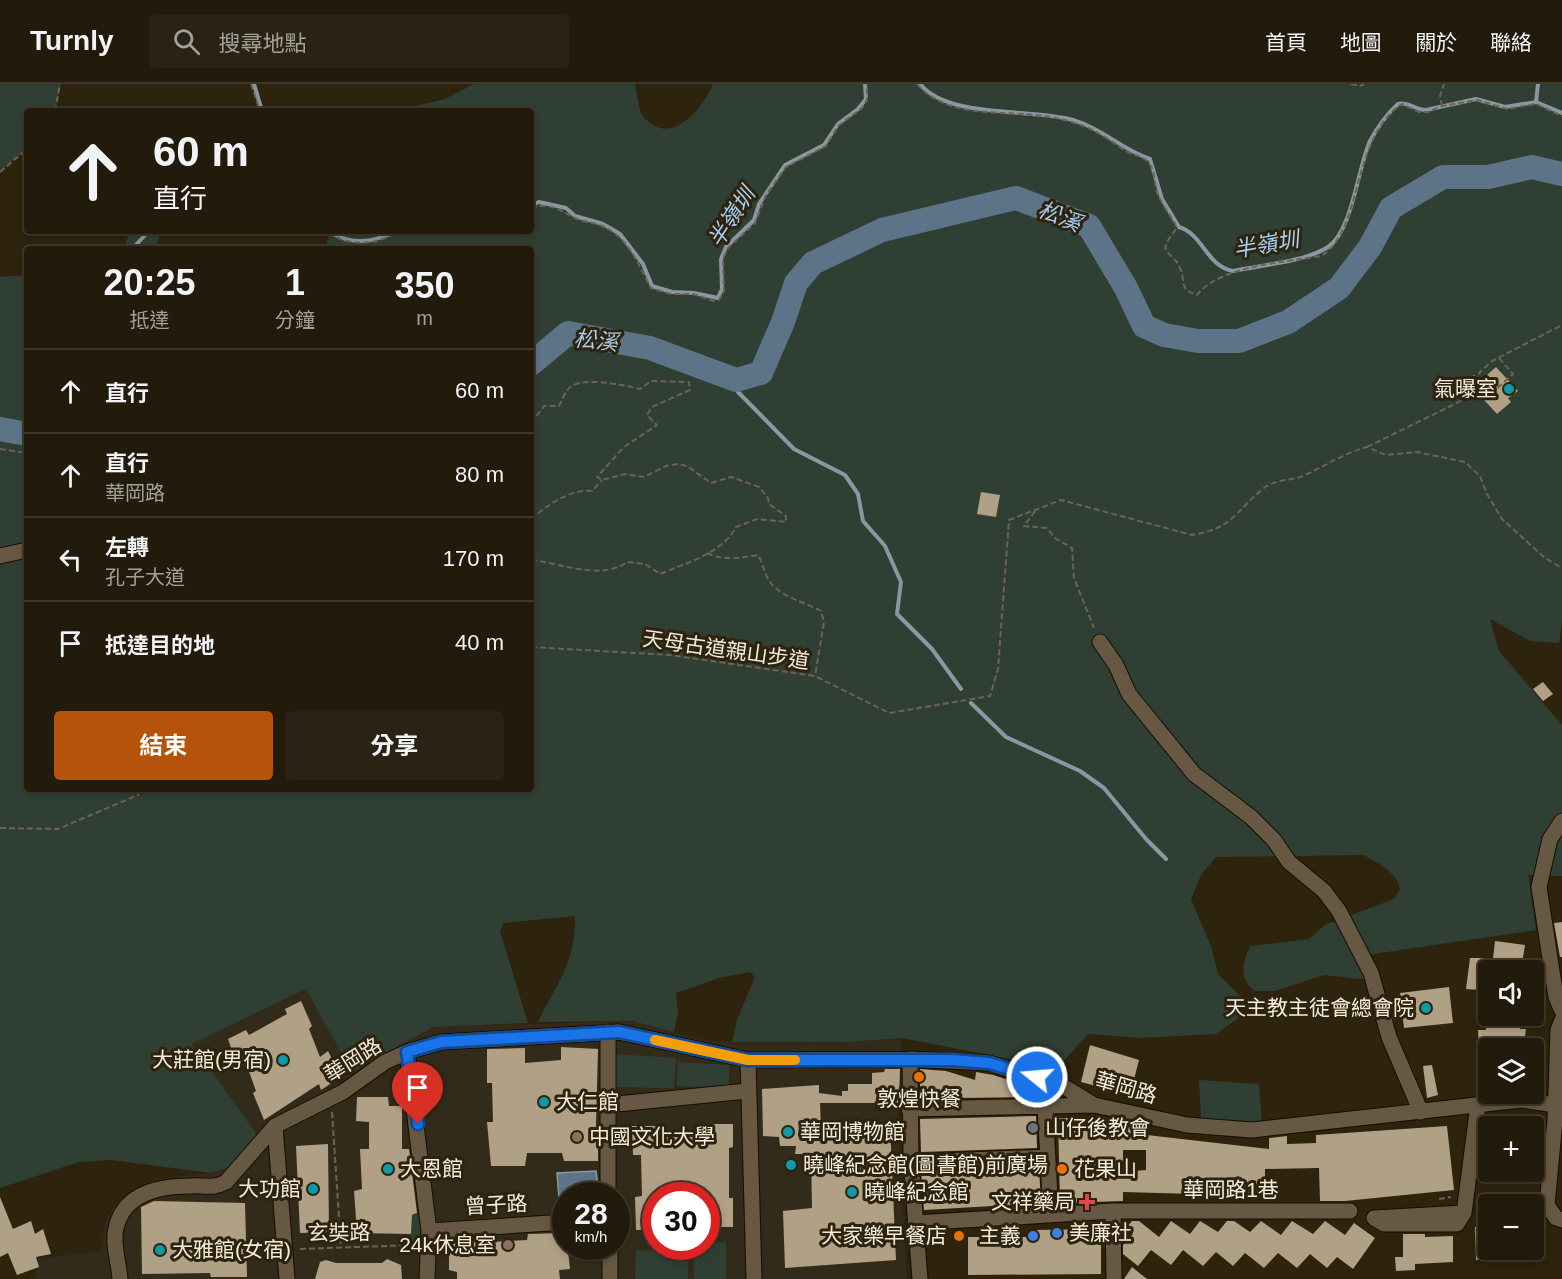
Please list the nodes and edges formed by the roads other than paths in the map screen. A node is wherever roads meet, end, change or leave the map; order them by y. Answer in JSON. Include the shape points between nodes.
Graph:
{"nodes":[{"id":1,"x":24,"y":551,"type":"edge"},
{"id":2,"x":0,"y":556,"type":"edge"},
{"id":3,"x":1100,"y":642,"type":"road end"},
{"id":4,"x":1562,"y":821,"type":"edge"},
{"id":5,"x":1562,"y":1011,"type":"edge"},
{"id":6,"x":1562,"y":1020,"type":"edge"},
{"id":7,"x":608,"y":1032,"type":"junction"},
{"id":8,"x":407,"y":1052,"type":"junction"},
{"id":9,"x":910,"y":1059,"type":"junction"},
{"id":10,"x":748,"y":1060,"type":"junction"},
{"id":11,"x":747,"y":1091,"type":"junction"},
{"id":12,"x":607,"y":1105,"type":"junction"},
{"id":13,"x":1478,"y":1105,"type":"junction"},
{"id":14,"x":1094,"y":1106,"type":"junction"},
{"id":15,"x":1559,"y":1106,"type":"edge"},
{"id":16,"x":1045,"y":1107,"type":"junction"},
{"id":17,"x":909,"y":1109,"type":"junction"},
{"id":18,"x":1421,"y":1112,"type":"junction"},
{"id":19,"x":275,"y":1126,"type":"junction"},
{"id":20,"x":1048,"y":1157,"type":"junction"},
{"id":21,"x":911,"y":1162,"type":"junction"},
{"id":22,"x":608,"y":1182,"type":"edge"},
{"id":23,"x":1113,"y":1211,"type":"junction"},
{"id":24,"x":1350,"y":1211,"type":"dead end"},
{"id":25,"x":1464,"y":1213,"type":"junction"},
{"id":26,"x":1051,"y":1214,"type":"junction"},
{"id":27,"x":1562,"y":1220,"type":"edge"},
{"id":28,"x":915,"y":1223,"type":"junction"},
{"id":29,"x":552,"y":1224,"type":"edge"},
{"id":30,"x":429,"y":1238,"type":"junction"},
{"id":31,"x":610,"y":1260,"type":"edge"},
{"id":32,"x":120,"y":1279,"type":"edge"},
{"id":33,"x":287,"y":1279,"type":"edge"},
{"id":34,"x":427,"y":1279,"type":"edge"},
{"id":35,"x":610,"y":1279,"type":"edge"},
{"id":36,"x":754,"y":1279,"type":"edge"},
{"id":37,"x":920,"y":1279,"type":"edge"},
{"id":38,"x":1114,"y":1279,"type":"edge"}],
"edges":[{"from":1,"to":2,"type":"street"},
{"from":3,"to":18,"type":"street","via":[[1130,694],[1194,774],[1251,817],[1289,862],[1324,891],[1339,910],[1371,972],[1389,1037]]},
{"from":4,"to":5,"type":"street","via":[[1550,839],[1539,887],[1556,997]]},
{"from":6,"to":15,"type":"street","via":[[1558,1030]]},
{"from":7,"to":8,"type":"street","name":"華岡路","via":[[441,1042]]},
{"from":7,"to":10,"type":"street","name":"華岡路"},
{"from":7,"to":12,"type":"street"},
{"from":8,"to":19,"type":"street","name":"華岡路","via":[[331,1099]]},
{"from":8,"to":30,"type":"street"},
{"from":9,"to":10,"type":"street","name":"華岡路"},
{"from":9,"to":14,"type":"street","name":"華岡路","via":[[989,1063],[1066,1088]]},
{"from":9,"to":17,"type":"street"},
{"from":10,"to":11,"type":"street"},
{"from":11,"to":12,"type":"street"},
{"from":11,"to":36,"type":"street"},
{"from":12,"to":22,"type":"street"},
{"from":13,"to":15,"type":"street","name":"華岡路","via":[[1521,1100]]},
{"from":13,"to":18,"type":"street","name":"華岡路"},
{"from":13,"to":25,"type":"street"},
{"from":14,"to":16,"type":"street"},
{"from":14,"to":18,"type":"street","name":"華岡路","via":[[1187,1125],[1252,1130]]},
{"from":15,"to":27,"type":"street","via":[[1547,1204],[1556,1218]]},
{"from":16,"to":17,"type":"street"},
{"from":16,"to":20,"type":"street"},
{"from":17,"to":21,"type":"street"},
{"from":19,"to":32,"type":"street","name":"華岡路","via":[[221,1185],[151,1190],[124,1208],[115,1229]]},
{"from":19,"to":33,"type":"street"},
{"from":20,"to":21,"type":"street"},
{"from":20,"to":26,"type":"street"},
{"from":21,"to":28,"type":"street"},
{"from":23,"to":24,"type":"street","name":"華岡路1巷"},
{"from":23,"to":26,"type":"street","name":"華岡路1巷"},
{"from":23,"to":38,"type":"street"},
{"from":25,"to":25,"type":"street","via":[[1383,1217],[1374,1218],[1384,1224],[1457,1224]]},
{"from":26,"to":28,"type":"street","name":"華岡路1巷"},
{"from":28,"to":37,"type":"street"},
{"from":29,"to":30,"type":"street","name":"曾子路"},
{"from":30,"to":34,"type":"street"},
{"from":31,"to":35,"type":"street"}]}
